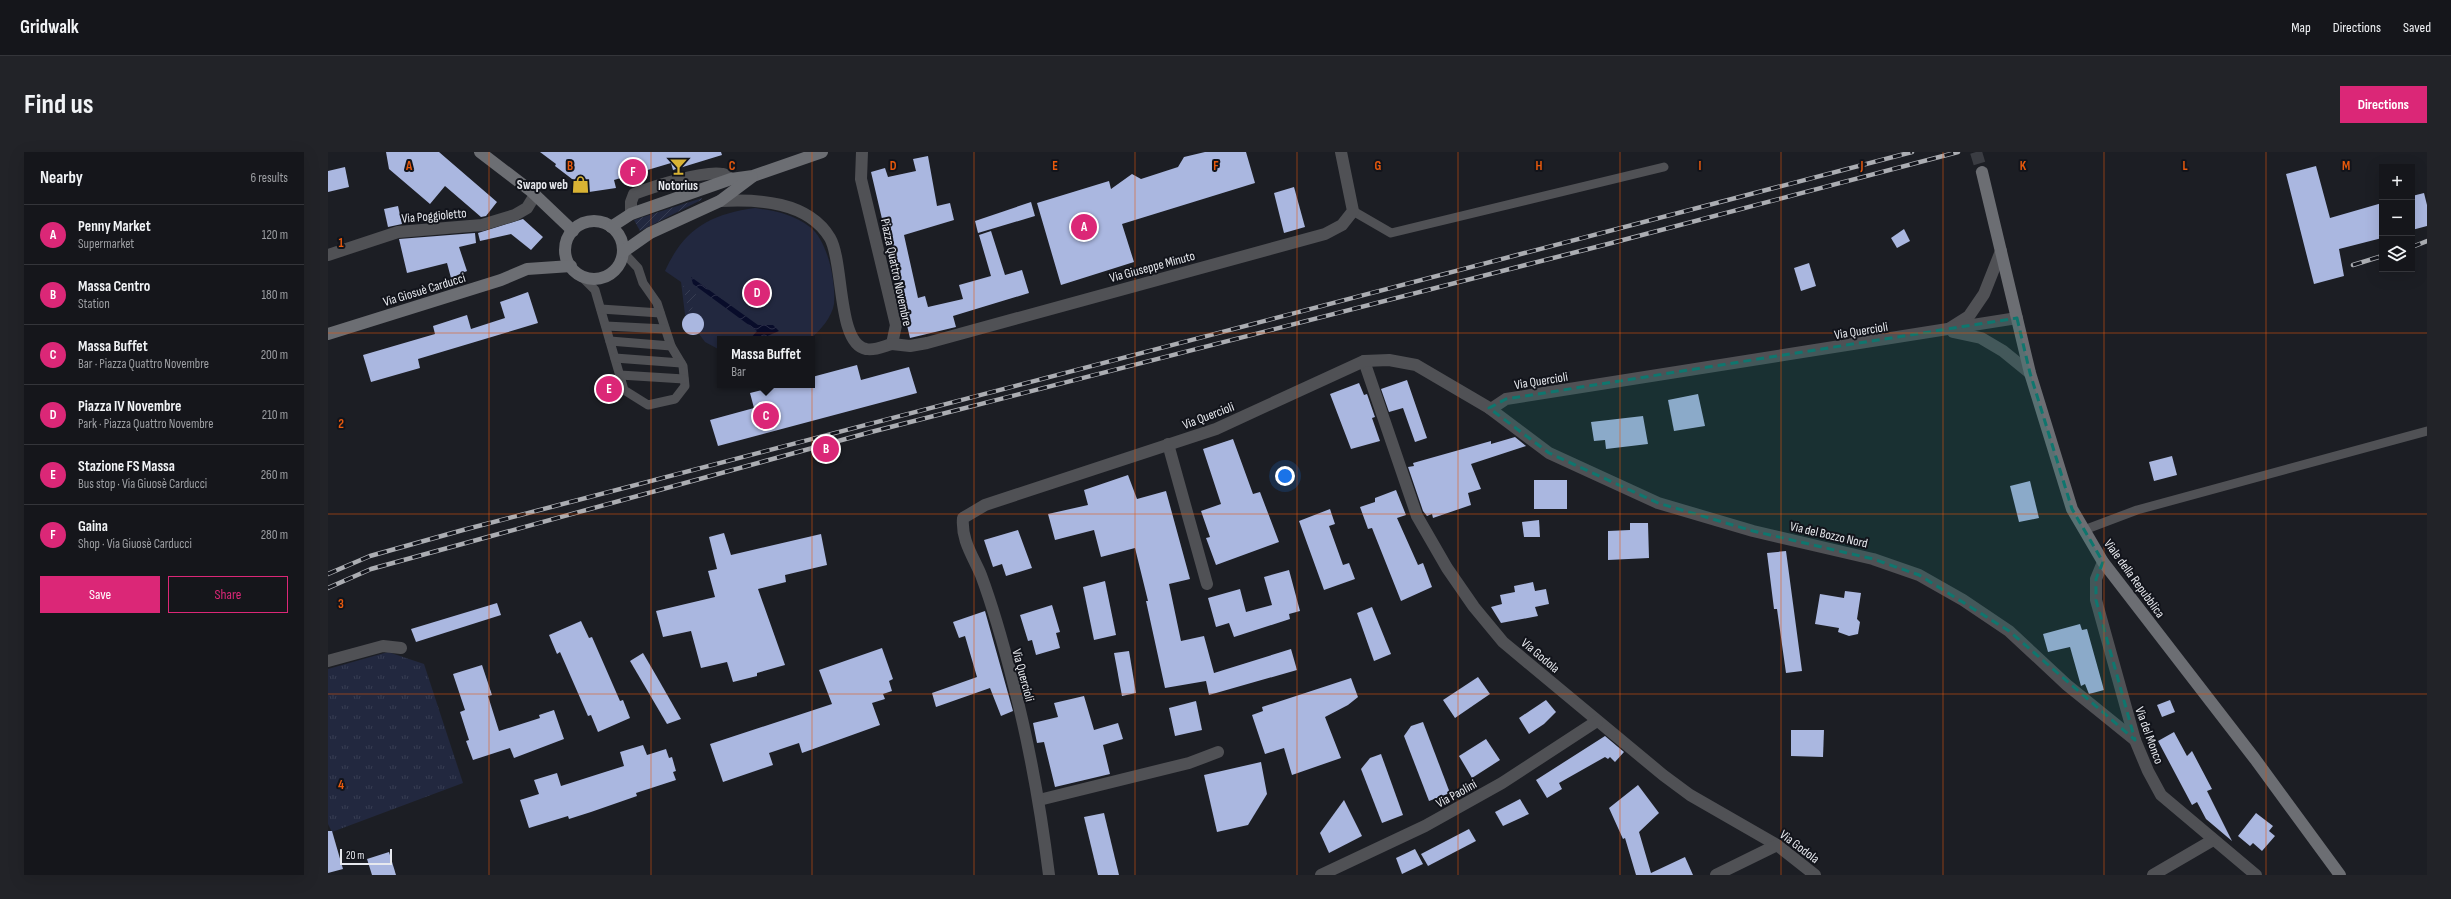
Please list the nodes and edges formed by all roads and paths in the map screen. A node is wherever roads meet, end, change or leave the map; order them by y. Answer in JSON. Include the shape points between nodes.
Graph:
{"nodes":[{"id":1,"x":480,"y":152,"type":"edge"},
{"id":2,"x":822,"y":152,"type":"edge"},
{"id":3,"x":862,"y":152,"type":"edge"},
{"id":4,"x":1341,"y":152,"type":"edge"},
{"id":5,"x":1664,"y":167,"type":"dead end"},
{"id":6,"x":1982,"y":172,"type":"tunnel mouth"},
{"id":7,"x":753,"y":176,"type":"junction"},
{"id":8,"x":731,"y":179,"type":"junction"},
{"id":9,"x":535,"y":195,"type":"junction"},
{"id":10,"x":720,"y":201,"type":"junction"},
{"id":11,"x":1353,"y":211,"type":"junction"},
{"id":12,"x":631,"y":214,"type":"junction"},
{"id":13,"x":611,"y":227,"type":"junction"},
{"id":14,"x":573,"y":230,"type":"junction"},
{"id":15,"x":2002,"y":251,"type":"junction"},
{"id":16,"x":623,"y":252,"type":"junction"},
{"id":17,"x":328,"y":255,"type":"edge"},
{"id":18,"x":570,"y":266,"type":"junction"},
{"id":19,"x":581,"y":276,"type":"junction"},
{"id":20,"x":601,"y":309,"type":"junction"},
{"id":21,"x":660,"y":313,"type":"junction"},
{"id":22,"x":2017,"y":318,"type":"junction"},
{"id":23,"x":606,"y":326,"type":"junction"},
{"id":24,"x":665,"y":329,"type":"junction"},
{"id":25,"x":1946,"y":330,"type":"junction"},
{"id":26,"x":328,"y":334,"type":"edge"},
{"id":27,"x":610,"y":341,"type":"junction"},
{"id":28,"x":892,"y":344,"type":"junction"},
{"id":29,"x":671,"y":346,"type":"junction"},
{"id":30,"x":615,"y":358,"type":"junction"},
{"id":31,"x":1364,"y":362,"type":"junction"},
{"id":32,"x":681,"y":363,"type":"junction"},
{"id":33,"x":2030,"y":373,"type":"junction"},
{"id":34,"x":620,"y":375,"type":"junction"},
{"id":35,"x":684,"y":379,"type":"junction"},
{"id":36,"x":1489,"y":408,"type":"junction"},
{"id":37,"x":2427,"y":431,"type":"edge"},
{"id":38,"x":1168,"y":444,"type":"junction"},
{"id":39,"x":2084,"y":530,"type":"junction"},
{"id":40,"x":2103,"y":562,"type":"junction"},
{"id":41,"x":1207,"y":584,"type":"dead end"},
{"id":42,"x":401,"y":648,"type":"dead end"},
{"id":43,"x":328,"y":661,"type":"edge"},
{"id":44,"x":1597,"y":721,"type":"junction"},
{"id":45,"x":2135,"y":740,"type":"junction"},
{"id":46,"x":1218,"y":752,"type":"dead end"},
{"id":47,"x":1039,"y":800,"type":"junction"},
{"id":48,"x":2213,"y":840,"type":"junction"},
{"id":49,"x":1777,"y":845,"type":"junction"},
{"id":50,"x":1049,"y":875,"type":"edge"},
{"id":51,"x":1321,"y":875,"type":"edge"},
{"id":52,"x":1716,"y":875,"type":"edge"},
{"id":53,"x":1815,"y":875,"type":"edge"},
{"id":54,"x":2153,"y":875,"type":"edge"},
{"id":55,"x":2256,"y":875,"type":"edge"},
{"id":56,"x":2340,"y":875,"type":"edge"}],
"edges":[{"from":1,"to":9,"type":"main road"},
{"from":2,"to":7,"type":"main road"},
{"from":3,"to":28,"type":"street","name":"Piazza Quattro Novembre","via":[[861,179],[896,325]]},
{"from":4,"to":11,"type":"street"},
{"from":5,"to":11,"type":"lane","via":[[1391,233]]},
{"from":6,"to":15,"type":"main road","name":"Viale della Repubblica"},
{"from":7,"to":8,"type":"main road"},
{"from":7,"to":10,"type":"main road"},
{"from":8,"to":12,"type":"main road"},
{"from":8,"to":12,"type":"street","via":[[723,174],[702,175],[654,186],[634,194]]},
{"from":9,"to":14,"type":"main road"},
{"from":9,"to":17,"type":"street","name":"Via Poggioletto","via":[[521,211],[482,225],[398,232]]},
{"from":10,"to":16,"type":"main road","via":[[650,233]]},
{"from":10,"to":28,"type":"street","name":"Piazza Quattro Novembre","via":[[774,203],[797,210],[816,222],[830,238],[840,273],[845,318],[850,337],[856,345],[865,349]]},
{"from":11,"to":28,"type":"street","name":"Via Giuseppe Minuto","via":[[1342,225],[1325,234],[927,342],[910,346]]},
{"from":12,"to":13,"type":"main road"},
{"from":13,"to":14,"type":"main road","via":[[591,221]]},
{"from":13,"to":16,"type":"main road","via":[[618,234]]},
{"from":14,"to":18,"type":"main road","via":[[565,248]]},
{"from":15,"to":22,"type":"main road","name":"Viale della Repubblica"},
{"from":15,"to":25,"type":"street","via":[[1984,294],[1969,316]]},
{"from":16,"to":19,"type":"main road","via":[[620,262],[609,275],[594,279]]},
{"from":16,"to":21,"type":"lane","via":[[638,268],[643,283],[657,303]]},
{"from":18,"to":19,"type":"main road"},
{"from":18,"to":26,"type":"main road","name":"Via Giosuè Carducci","via":[[527,269],[501,280]]},
{"from":19,"to":20,"type":"lane","via":[[595,290]]},
{"from":20,"to":21,"type":"lane"},
{"from":20,"to":23,"type":"lane"},
{"from":21,"to":24,"type":"lane"},
{"from":22,"to":25,"type":"street","name":"Via Quercioli"},
{"from":22,"to":33,"type":"main road","name":"Viale della Repubblica"},
{"from":23,"to":24,"type":"lane"},
{"from":23,"to":27,"type":"lane"},
{"from":24,"to":29,"type":"lane"},
{"from":25,"to":33,"type":"street","name":"Via Quercioli","via":[[1981,338],[2003,351]]},
{"from":25,"to":36,"type":"street","name":"Via Quercioli","via":[[1506,399]]},
{"from":27,"to":29,"type":"lane"},
{"from":27,"to":30,"type":"lane"},
{"from":29,"to":32,"type":"lane"},
{"from":30,"to":32,"type":"lane"},
{"from":30,"to":34,"type":"lane"},
{"from":31,"to":36,"type":"street","name":"Via Quercioli","via":[[1389,360],[1416,365]]},
{"from":31,"to":38,"type":"street","name":"Via Quercioli","via":[[1216,429]]},
{"from":31,"to":44,"type":"street","name":"Via Godola","via":[[1417,516],[1447,568],[1503,642]]},
{"from":32,"to":35,"type":"lane"},
{"from":33,"to":39,"type":"main road","name":"Viale della Repubblica","via":[[2072,509]]},
{"from":34,"to":35,"type":"lane"},
{"from":34,"to":35,"type":"lane","via":[[624,390],[648,405],[675,399],[685,386]]},
{"from":36,"to":45,"type":"street","name":"Via del Bozzo Nord","via":[[1550,453],[1658,503],[1753,532],[1873,559],[1919,575],[1963,600],[2008,631],[2067,685]]},
{"from":37,"to":39,"type":"lane","via":[[2137,510]]},
{"from":38,"to":41,"type":"street"},
{"from":38,"to":47,"type":"street","name":"Via Quercioli","via":[[985,505],[963,518],[962,530],[970,555],[981,575],[1014,686]]},
{"from":39,"to":40,"type":"main road","name":"Viale della Repubblica"},
{"from":40,"to":45,"type":"street","name":"Via del Monco","via":[[2096,579],[2096,600]]},
{"from":40,"to":56,"type":"main road","name":"Viale della Repubblica","via":[[2255,759]]},
{"from":42,"to":43,"type":"street","via":[[383,646]]},
{"from":44,"to":49,"type":"street","name":"Via Godola","via":[[1690,795]]},
{"from":44,"to":51,"type":"street","name":"Via Paolini","via":[[1502,783],[1460,807]]},
{"from":45,"to":48,"type":"street","name":"Via del Monco","via":[[2148,772],[2162,795]]},
{"from":46,"to":47,"type":"street","via":[[1189,763]]},
{"from":47,"to":50,"type":"street","name":"Via Quercioli"},
{"from":48,"to":54,"type":"street"},
{"from":48,"to":55,"type":"street","name":"Via del Monco"},
{"from":49,"to":52,"type":"street"},
{"from":49,"to":53,"type":"street","name":"Via Godola"}]}
